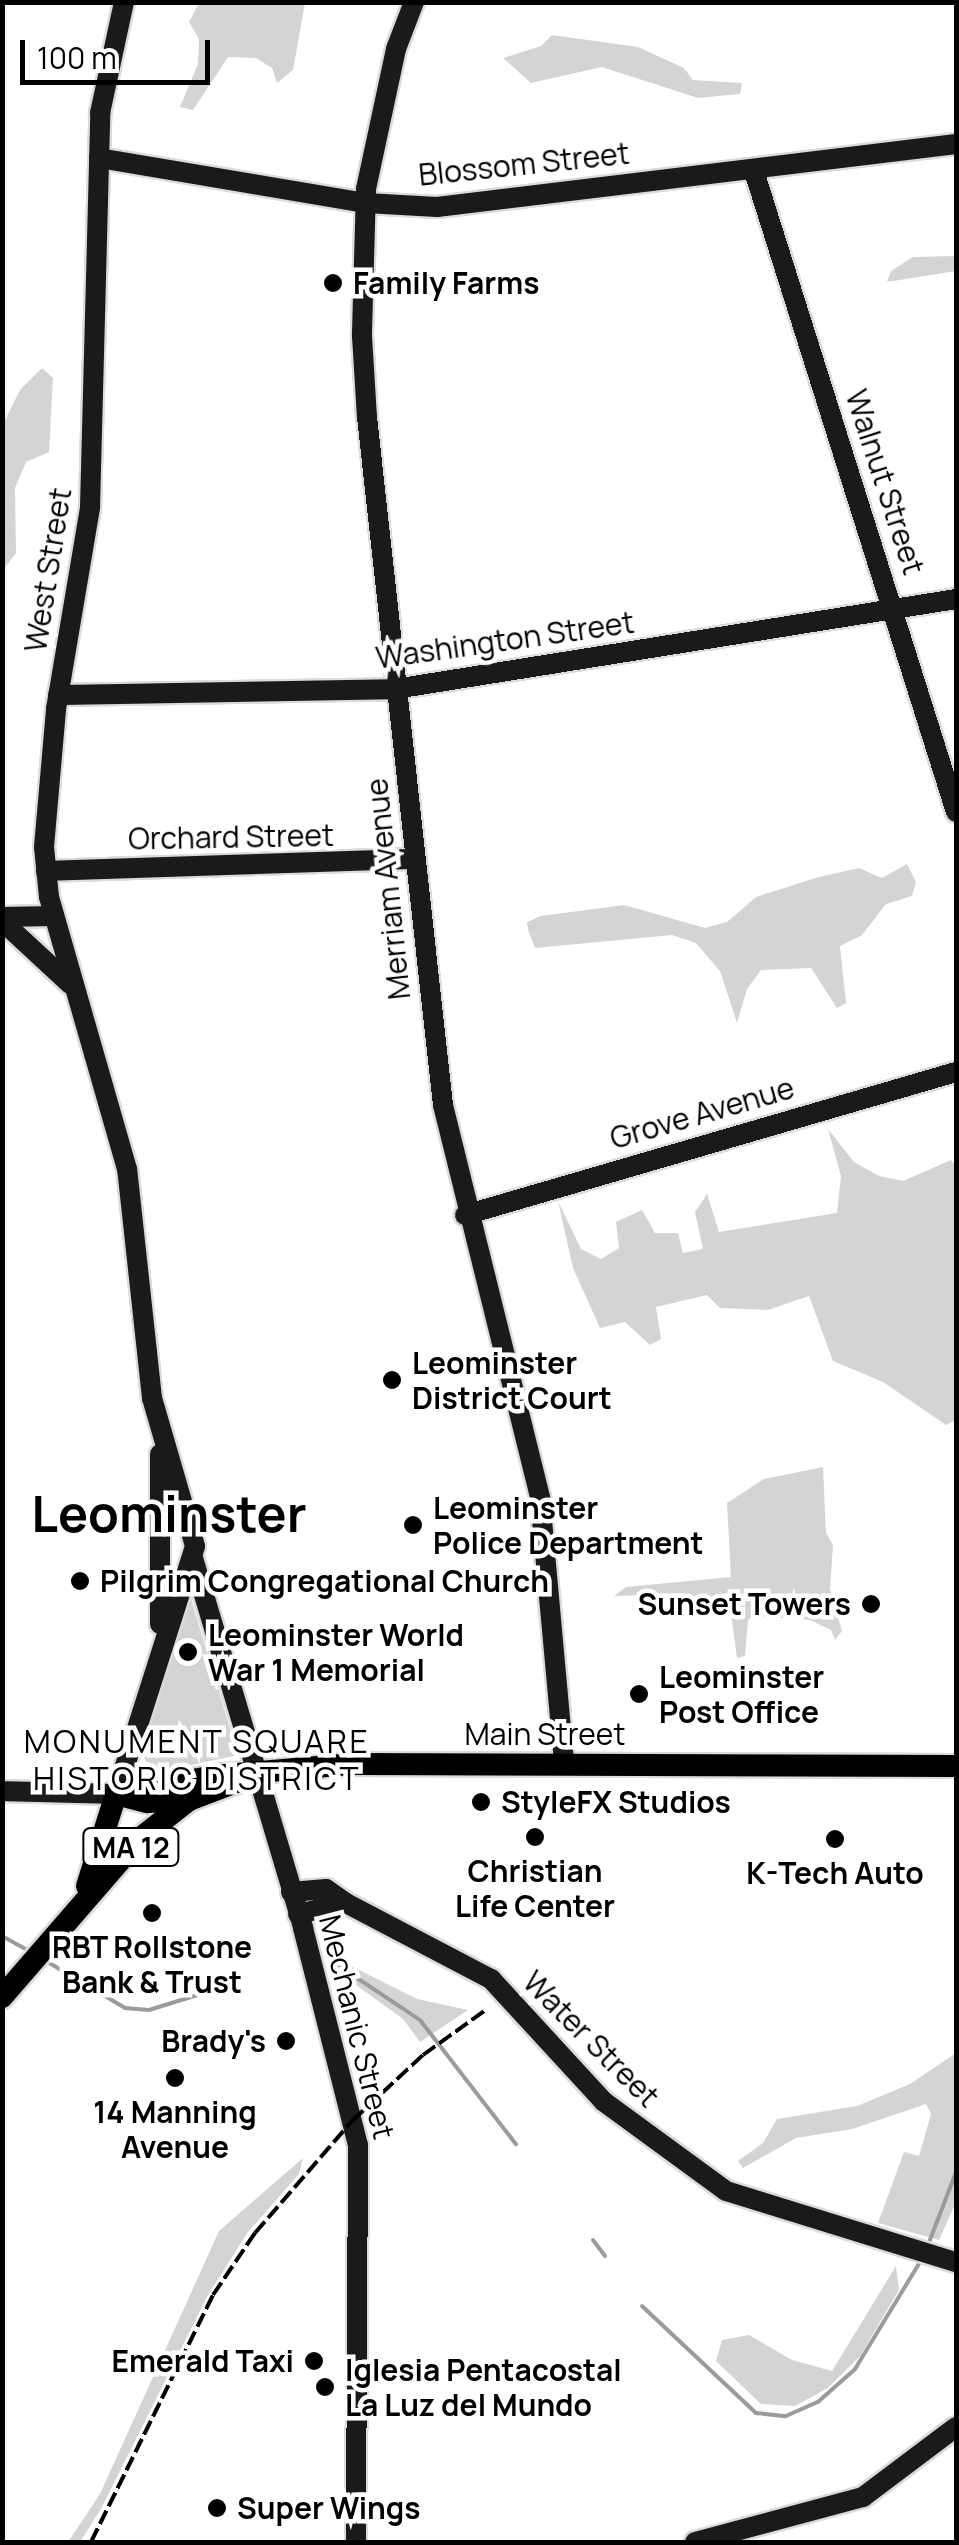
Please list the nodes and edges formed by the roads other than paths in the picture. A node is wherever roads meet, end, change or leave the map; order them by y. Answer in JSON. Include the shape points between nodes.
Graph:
{"nodes":[{"id":1,"x":124,"y":2,"type":"edge"},
{"id":2,"x":414,"y":2,"type":"edge"},
{"id":3,"x":956,"y":144,"type":"edge"},
{"id":4,"x":99,"y":158,"type":"junction"},
{"id":5,"x":754,"y":171,"type":"junction"},
{"id":6,"x":366,"y":203,"type":"junction"},
{"id":7,"x":956,"y":599,"type":"edge"},
{"id":8,"x":895,"y":608,"type":"junction"},
{"id":9,"x":395,"y":690,"type":"junction"},
{"id":10,"x":58,"y":695,"type":"junction"},
{"id":11,"x":956,"y":812,"type":"edge"},
{"id":12,"x":415,"y":859,"type":"junction"},
{"id":13,"x":46,"y":871,"type":"junction"},
{"id":14,"x":54,"y":916,"type":"junction"},
{"id":15,"x":2,"y":919,"type":"edge"},
{"id":16,"x":76,"y":991,"type":"junction"},
{"id":17,"x":956,"y":1072,"type":"edge"},
{"id":18,"x":466,"y":1215,"type":"junction"},
{"id":19,"x":162,"y":1435,"type":"junction"},
{"id":20,"x":194,"y":1558,"type":"junction"},
{"id":21,"x":160,"y":1646,"type":"junction"},
{"id":22,"x":564,"y":1763,"type":"junction"},
{"id":23,"x":956,"y":1766,"type":"edge"},
{"id":24,"x":255,"y":1774,"type":"junction"},
{"id":25,"x":2,"y":1791,"type":"edge"},
{"id":26,"x":116,"y":1794,"type":"junction"},
{"id":27,"x":190,"y":1800,"type":"junction"},
{"id":28,"x":292,"y":1892,"type":"junction"},
{"id":29,"x":80,"y":1902,"type":"junction"},
{"id":30,"x":346,"y":1903,"type":"junction"},
{"id":31,"x":298,"y":1914,"type":"junction"},
{"id":32,"x":2,"y":1996,"type":"edge"},
{"id":33,"x":954,"y":2261,"type":"edge"},
{"id":34,"x":956,"y":2427,"type":"edge"},
{"id":35,"x":356,"y":2542,"type":"edge"},
{"id":36,"x":695,"y":2542,"type":"edge"}],
"edges":[{"from":1,"to":4,"type":"street","name":"West Street","via":[[105,80]]},
{"from":2,"to":6,"type":"street","name":"Merriam Avenue","via":[[390,74]]},
{"from":3,"to":5,"type":"street","name":"Blossom Street"},
{"from":4,"to":6,"type":"street","name":"Blossom Street"},
{"from":4,"to":10,"type":"street","name":"West Street","via":[[93,478]]},
{"from":5,"to":6,"type":"street","name":"Blossom Street","via":[[456,206]]},
{"from":5,"to":8,"type":"street","name":"Walnut Street"},
{"from":6,"to":9,"type":"street","name":"Merriam Avenue","via":[[362,336]]},
{"from":7,"to":8,"type":"street","name":"Washington Street"},
{"from":8,"to":9,"type":"street","name":"Washington Street"},
{"from":8,"to":11,"type":"street","name":"Walnut Street"},
{"from":9,"to":10,"type":"street","name":"Washington Street"},
{"from":9,"to":12,"type":"street","name":"Merriam Avenue"},
{"from":10,"to":13,"type":"street","name":"West Street","via":[[47,782]]},
{"from":12,"to":13,"type":"street","name":"Orchard Street"},
{"from":12,"to":18,"type":"street","name":"Merriam Avenue","via":[[442,1093]]},
{"from":13,"to":14,"type":"street","name":"West Street"},
{"from":14,"to":15,"type":"street"},
{"from":14,"to":16,"type":"street","name":"West Street"},
{"from":15,"to":16,"type":"street"},
{"from":16,"to":19,"type":"street","name":"West Street","via":[[127,1169],[143,1348]]},
{"from":17,"to":18,"type":"street","name":"Grove Avenue"},
{"from":18,"to":22,"type":"street","name":"Merriam Avenue","via":[[540,1498]]},
{"from":19,"to":20,"type":"street","name":"West Street"},
{"from":19,"to":21,"type":"street","name":"West Street"},
{"from":20,"to":21,"type":"street"},
{"from":20,"to":24,"type":"street","name":"West Street"},
{"from":21,"to":26,"type":"street"},
{"from":22,"to":23,"type":"main road","name":"Main Street","number":"MA 12"},
{"from":22,"to":24,"type":"main road","name":"Main Street","number":"MA 12","via":[[352,1764]]},
{"from":24,"to":26,"type":"main road","number":"MA 12"},
{"from":24,"to":27,"type":"main road","number":"MA 12"},
{"from":24,"to":28,"type":"street","name":"Mechanic Street"},
{"from":25,"to":26,"type":"street"},
{"from":26,"to":27,"type":"main road","via":[[148,1802]]},
{"from":26,"to":29,"type":"main road","number":"MA 12"},
{"from":27,"to":29,"type":"main road","number":"MA 12","via":[[138,1840]]},
{"from":28,"to":30,"type":"street","name":"Water Street","via":[[326,1890]]},
{"from":28,"to":31,"type":"street","name":"Mechanic Street"},
{"from":29,"to":32,"type":"main road","number":"MA 12"},
{"from":30,"to":31,"type":"street"},
{"from":30,"to":33,"type":"street","name":"Water Street","via":[[491,1979],[604,2101],[692,2172],[726,2192]]},
{"from":31,"to":35,"type":"street","name":"Mechanic Street","via":[[360,2160]]},
{"from":34,"to":36,"type":"street","via":[[863,2497]]}]}
